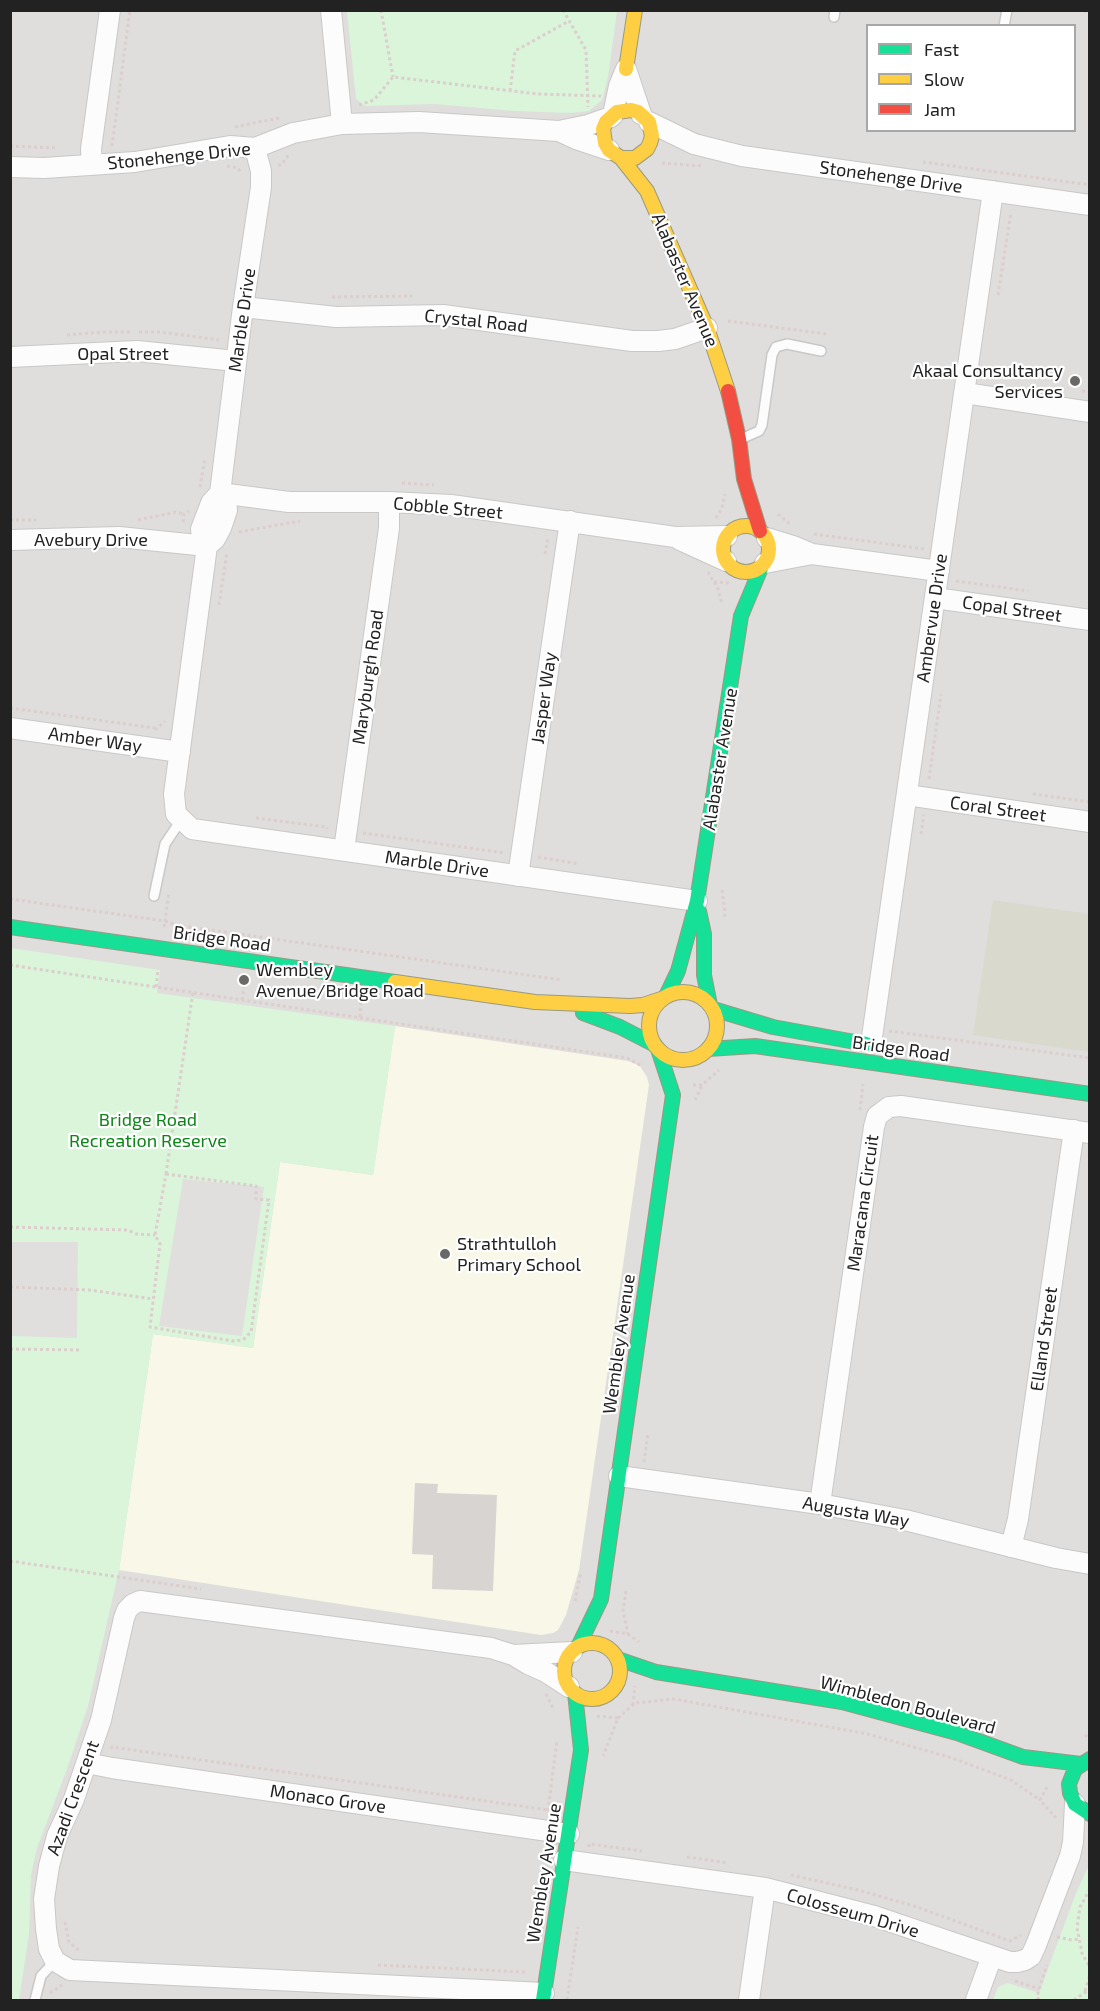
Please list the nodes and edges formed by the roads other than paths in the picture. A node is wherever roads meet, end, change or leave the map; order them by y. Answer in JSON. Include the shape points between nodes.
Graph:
{"nodes":[{"id":1,"x":110,"y":10,"type":"edge"},
{"id":2,"x":331,"y":10,"type":"edge"},
{"id":3,"x":635,"y":10,"type":"edge"},
{"id":4,"x":626,"y":69,"type":"junction"},
{"id":5,"x":612,"y":116,"type":"junction"},
{"id":6,"x":645,"y":118,"type":"junction"},
{"id":7,"x":342,"y":124,"type":"junction"},
{"id":8,"x":559,"y":131,"type":"junction"},
{"id":9,"x":694,"y":144,"type":"junction"},
{"id":10,"x":255,"y":148,"type":"junction"},
{"id":11,"x":615,"y":154,"type":"junction"},
{"id":12,"x":648,"y":157,"type":"junction"},
{"id":13,"x":92,"y":165,"type":"junction"},
{"id":14,"x":10,"y":167,"type":"edge"},
{"id":15,"x":647,"y":191,"type":"junction"},
{"id":16,"x":993,"y":191,"type":"junction"},
{"id":17,"x":1089,"y":205,"type":"edge"},
{"id":18,"x":243,"y":307,"type":"junction"},
{"id":19,"x":707,"y":327,"type":"junction"},
{"id":20,"x":821,"y":351,"type":"dead end"},
{"id":21,"x":225,"y":353,"type":"junction"},
{"id":22,"x":10,"y":357,"type":"edge"},
{"id":23,"x":964,"y":393,"type":"junction"},
{"id":24,"x":1089,"y":412,"type":"edge"},
{"id":25,"x":739,"y":439,"type":"junction"},
{"id":26,"x":744,"y":479,"type":"junction"},
{"id":27,"x":220,"y":493,"type":"junction"},
{"id":28,"x":389,"y":502,"type":"junction"},
{"id":29,"x":570,"y":521,"type":"junction"},
{"id":30,"x":723,"y":534,"type":"junction"},
{"id":31,"x":763,"y":534,"type":"junction"},
{"id":32,"x":675,"y":537,"type":"junction"},
{"id":33,"x":10,"y":540,"type":"edge"},
{"id":34,"x":207,"y":546,"type":"junction"},
{"id":35,"x":812,"y":554,"type":"junction"},
{"id":36,"x":728,"y":564,"type":"junction"},
{"id":37,"x":763,"y":565,"type":"junction"},
{"id":38,"x":939,"y":571,"type":"junction"},
{"id":39,"x":935,"y":598,"type":"junction"},
{"id":40,"x":741,"y":616,"type":"junction"},
{"id":41,"x":1089,"y":620,"type":"edge"},
{"id":42,"x":10,"y":728,"type":"edge"},
{"id":43,"x":180,"y":752,"type":"junction"},
{"id":44,"x":907,"y":795,"type":"junction"},
{"id":45,"x":181,"y":820,"type":"junction"},
{"id":46,"x":1089,"y":822,"type":"edge"},
{"id":47,"x":344,"y":850,"type":"junction"},
{"id":48,"x":518,"y":876,"type":"junction"},
{"id":49,"x":154,"y":896,"type":"dead end"},
{"id":50,"x":698,"y":901,"type":"junction"},
{"id":51,"x":10,"y":927,"type":"edge"},
{"id":52,"x":663,"y":998,"type":"junction"},
{"id":53,"x":535,"y":1002,"type":"junction"},
{"id":54,"x":712,"y":1007,"type":"junction"},
{"id":55,"x":876,"y":1040,"type":"joint"},
{"id":56,"x":656,"y":1047,"type":"junction"},
{"id":57,"x":703,"y":1053,"type":"junction"},
{"id":58,"x":1089,"y":1094,"type":"edge"},
{"id":59,"x":673,"y":1095,"type":"junction"},
{"id":60,"x":1082,"y":1131,"type":"edge"},
{"id":61,"x":619,"y":1476,"type":"junction"},
{"id":62,"x":820,"y":1504,"type":"junction"},
{"id":63,"x":1011,"y":1547,"type":"junction"},
{"id":64,"x":1089,"y":1564,"type":"edge"},
{"id":65,"x":601,"y":1599,"type":"junction"},
{"id":66,"x":607,"y":1647,"type":"junction"},
{"id":67,"x":575,"y":1649,"type":"junction"},
{"id":68,"x":513,"y":1655,"type":"junction"},
{"id":69,"x":618,"y":1659,"type":"junction"},
{"id":70,"x":677,"y":1675,"type":"junction"},
{"id":71,"x":572,"y":1690,"type":"junction"},
{"id":72,"x":611,"y":1692,"type":"junction"},
{"id":73,"x":600,"y":1711,"type":"dead end"},
{"id":74,"x":592,"y":1731,"type":"dead end"},
{"id":75,"x":581,"y":1750,"type":"junction"},
{"id":76,"x":1023,"y":1757,"type":"junction"},
{"id":77,"x":1087,"y":1760,"type":"edge"},
{"id":78,"x":87,"y":1763,"type":"junction"},
{"id":79,"x":1041,"y":1773,"type":"dead end"},
{"id":80,"x":1073,"y":1799,"type":"edge"},
{"id":81,"x":568,"y":1834,"type":"junction"},
{"id":82,"x":1089,"y":1834,"type":"edge"},
{"id":83,"x":1070,"y":1856,"type":"junction"},
{"id":84,"x":564,"y":1860,"type":"junction"},
{"id":85,"x":765,"y":1888,"type":"junction"},
{"id":86,"x":55,"y":1961,"type":"junction"},
{"id":87,"x":990,"y":1963,"type":"junction"},
{"id":88,"x":544,"y":1997,"type":"edge"},
{"id":89,"x":35,"y":2001,"type":"edge"},
{"id":90,"x":749,"y":2001,"type":"edge"},
{"id":91,"x":976,"y":2001,"type":"edge"}],
"edges":[{"from":1,"to":13,"type":"street"},
{"from":2,"to":7,"type":"street"},
{"from":3,"to":4,"type":"street"},
{"from":4,"to":5,"type":"street"},
{"from":4,"to":6,"type":"street"},
{"from":5,"to":6,"type":"street","via":[[631,110]]},
{"from":5,"to":8,"type":"street","name":"Stonehenge Drive"},
{"from":5,"to":11,"type":"street","via":[[603,136]]},
{"from":6,"to":9,"type":"street","name":"Stonehenge Drive"},
{"from":6,"to":12,"type":"street","via":[[652,136]]},
{"from":7,"to":8,"type":"street","name":"Stonehenge Drive","via":[[419,122]]},
{"from":7,"to":10,"type":"street","name":"Stonehenge Drive","via":[[293,133]]},
{"from":8,"to":11,"type":"street","name":"Stonehenge Drive"},
{"from":9,"to":12,"type":"street","name":"Stonehenge Drive"},
{"from":9,"to":16,"type":"street","name":"Stonehenge Drive","via":[[742,156]]},
{"from":10,"to":13,"type":"street","name":"Stonehenge Drive","via":[[230,146],[170,158]]},
{"from":10,"to":18,"type":"street","name":"Marble Drive","via":[[261,188]]},
{"from":11,"to":12,"type":"street"},
{"from":11,"to":15,"type":"street","name":"Alabaster Avenue"},
{"from":12,"to":15,"type":"street","name":"Alabaster Avenue"},
{"from":13,"to":14,"type":"street","name":"Stonehenge Drive"},
{"from":15,"to":19,"type":"street","name":"Alabaster Avenue"},
{"from":16,"to":17,"type":"street","name":"Stonehenge Drive"},
{"from":16,"to":23,"type":"street","name":"Ambervue Drive"},
{"from":18,"to":19,"type":"street","name":"Crystal Road","via":[[336,317],[443,315],[632,341],[675,339]]},
{"from":18,"to":21,"type":"street","name":"Marble Drive"},
{"from":19,"to":25,"type":"street","name":"Alabaster Avenue","via":[[725,378]]},
{"from":20,"to":25,"type":"lane","via":[[787,344],[776,347],[762,425],[759,432]]},
{"from":21,"to":22,"type":"street","name":"Opal Street","via":[[137,351]]},
{"from":21,"to":27,"type":"street","name":"Marble Drive"},
{"from":23,"to":24,"type":"street"},
{"from":23,"to":38,"type":"street","name":"Ambervue Drive"},
{"from":25,"to":26,"type":"street","name":"Alabaster Avenue"},
{"from":26,"to":30,"type":"street","name":"Alabaster Avenue","via":[[738,508]]},
{"from":26,"to":31,"type":"street","name":"Alabaster Avenue"},
{"from":27,"to":28,"type":"street","name":"Cobble Street","via":[[290,502]]},
{"from":27,"to":34,"type":"street","name":"Marble Drive","via":[[227,510],[221,528]]},
{"from":28,"to":29,"type":"street","name":"Cobble Street","via":[[451,505]]},
{"from":28,"to":47,"type":"street","name":"Maryburgh Road","via":[[389,528],[337,829]]},
{"from":29,"to":32,"type":"street","name":"Cobble Street"},
{"from":29,"to":48,"type":"street","name":"Jasper Way"},
{"from":30,"to":31,"type":"street","via":[[751,526]]},
{"from":30,"to":32,"type":"street","name":"Cobble Street"},
{"from":30,"to":36,"type":"street"},
{"from":31,"to":35,"type":"street"},
{"from":31,"to":37,"type":"street","via":[[770,551]]},
{"from":32,"to":36,"type":"street","name":"Cobble Street"},
{"from":33,"to":34,"type":"street","name":"Avebury Drive","via":[[119,537]]},
{"from":34,"to":43,"type":"street","name":"Marble Drive"},
{"from":35,"to":37,"type":"street"},
{"from":35,"to":38,"type":"street"},
{"from":36,"to":37,"type":"street","via":[[748,573]]},
{"from":36,"to":40,"type":"street","name":"Alabaster Avenue"},
{"from":37,"to":40,"type":"street","name":"Alabaster Avenue"},
{"from":38,"to":39,"type":"street","name":"Ambervue Drive"},
{"from":39,"to":41,"type":"street","name":"Copal Street"},
{"from":39,"to":44,"type":"street","name":"Ambervue Drive"},
{"from":40,"to":50,"type":"street","name":"Alabaster Avenue"},
{"from":42,"to":43,"type":"street","name":"Amber Way"},
{"from":43,"to":45,"type":"street","name":"Marble Drive","via":[[173,800]]},
{"from":44,"to":46,"type":"street","name":"Coral Street"},
{"from":44,"to":55,"type":"street","name":"Ambervue Drive"},
{"from":45,"to":47,"type":"street","name":"Marble Drive","via":[[192,829]]},
{"from":45,"to":49,"type":"lane","via":[[165,844]]},
{"from":47,"to":48,"type":"street","name":"Marble Drive"},
{"from":48,"to":50,"type":"street","name":"Marble Drive"},
{"from":50,"to":52,"type":"street","name":"Alabaster Avenue","via":[[678,971]]},
{"from":50,"to":54,"type":"street","name":"Alabaster Avenue","via":[[704,934],[704,975]]},
{"from":51,"to":53,"type":"street","name":"Bridge Road"},
{"from":52,"to":53,"type":"street","name":"Bridge Road","via":[[630,1006]]},
{"from":52,"to":54,"type":"street","via":[[685,991],[703,998]]},
{"from":52,"to":56,"type":"street","via":[[650,1016],[650,1036]]},
{"from":53,"to":56,"type":"street","name":"Bridge Road","via":[[594,1016]]},
{"from":54,"to":55,"type":"street","name":"Bridge Road","via":[[763,1025]]},
{"from":54,"to":57,"type":"street","via":[[718,1025],[713,1042]]},
{"from":56,"to":57,"type":"street","via":[[677,1059],[688,1060]]},
{"from":56,"to":59,"type":"street","name":"Wembley Avenue"},
{"from":57,"to":58,"type":"street","name":"Bridge Road","via":[[755,1046]]},
{"from":57,"to":59,"type":"street"},
{"from":59,"to":61,"type":"street","name":"Wembley Avenue"},
{"from":60,"to":62,"type":"street","name":"Maracana Circuit","via":[[901,1106],[889,1107],[877,1116]]},
{"from":60,"to":63,"type":"street","name":"Elland Street"},
{"from":61,"to":62,"type":"street","name":"Augusta Way"},
{"from":61,"to":65,"type":"street","name":"Wembley Avenue"},
{"from":62,"to":63,"type":"street","name":"Augusta Way","via":[[905,1520]]},
{"from":63,"to":64,"type":"street","name":"Augusta Way"},
{"from":65,"to":66,"type":"street","name":"Wembley Avenue"},
{"from":65,"to":67,"type":"street","name":"Wembley Avenue"},
{"from":66,"to":67,"type":"street","via":[[592,1643]]},
{"from":66,"to":69,"type":"street"},
{"from":67,"to":68,"type":"street","name":"Azadi Crescent"},
{"from":67,"to":71,"type":"street","via":[[567,1658],[564,1673]]},
{"from":68,"to":71,"type":"street","name":"Azadi Crescent"},
{"from":68,"to":78,"type":"street","name":"Azadi Crescent","via":[[490,1648],[140,1601],[127,1610],[124,1618]]},
{"from":69,"to":70,"type":"street","name":"Wimbledon Boulevard"},
{"from":69,"to":72,"type":"street","via":[[621,1674]]},
{"from":70,"to":72,"type":"street","name":"Wimbledon Boulevard"},
{"from":70,"to":76,"type":"street","name":"Wimbledon Boulevard","via":[[842,1702],[957,1733]]},
{"from":71,"to":72,"type":"street","via":[[587,1699]]},
{"from":71,"to":75,"type":"street","name":"Wembley Avenue"},
{"from":72,"to":73,"type":"street"},
{"from":74,"to":75,"type":"street","name":"Wembley Avenue"},
{"from":75,"to":81,"type":"street","name":"Wembley Avenue"},
{"from":76,"to":77,"type":"street","name":"Wimbledon Boulevard"},
{"from":76,"to":79,"type":"street","name":"Wimbledon Boulevard"},
{"from":77,"to":80,"type":"street","via":[[1071,1776]]},
{"from":78,"to":81,"type":"street","name":"Monaco Grove"},
{"from":78,"to":86,"type":"street","name":"Azadi Crescent","via":[[49,1866],[44,1899],[49,1949]]},
{"from":80,"to":83,"type":"street","name":"Colosseum Drive"},
{"from":81,"to":84,"type":"street","name":"Wembley Avenue"},
{"from":82,"to":83,"type":"street","name":"Colosseum Drive"},
{"from":83,"to":87,"type":"street","name":"Colosseum Drive","via":[[1031,1956],[1017,1962]]},
{"from":84,"to":85,"type":"street","name":"Colosseum Drive"},
{"from":84,"to":88,"type":"street","name":"Wembley Avenue"},
{"from":85,"to":87,"type":"street","name":"Colosseum Drive","via":[[874,1916]]},
{"from":85,"to":90,"type":"street"},
{"from":86,"to":88,"type":"street","via":[[82,1972]]},
{"from":86,"to":89,"type":"lane","via":[[41,1976]]},
{"from":87,"to":91,"type":"street"}]}
